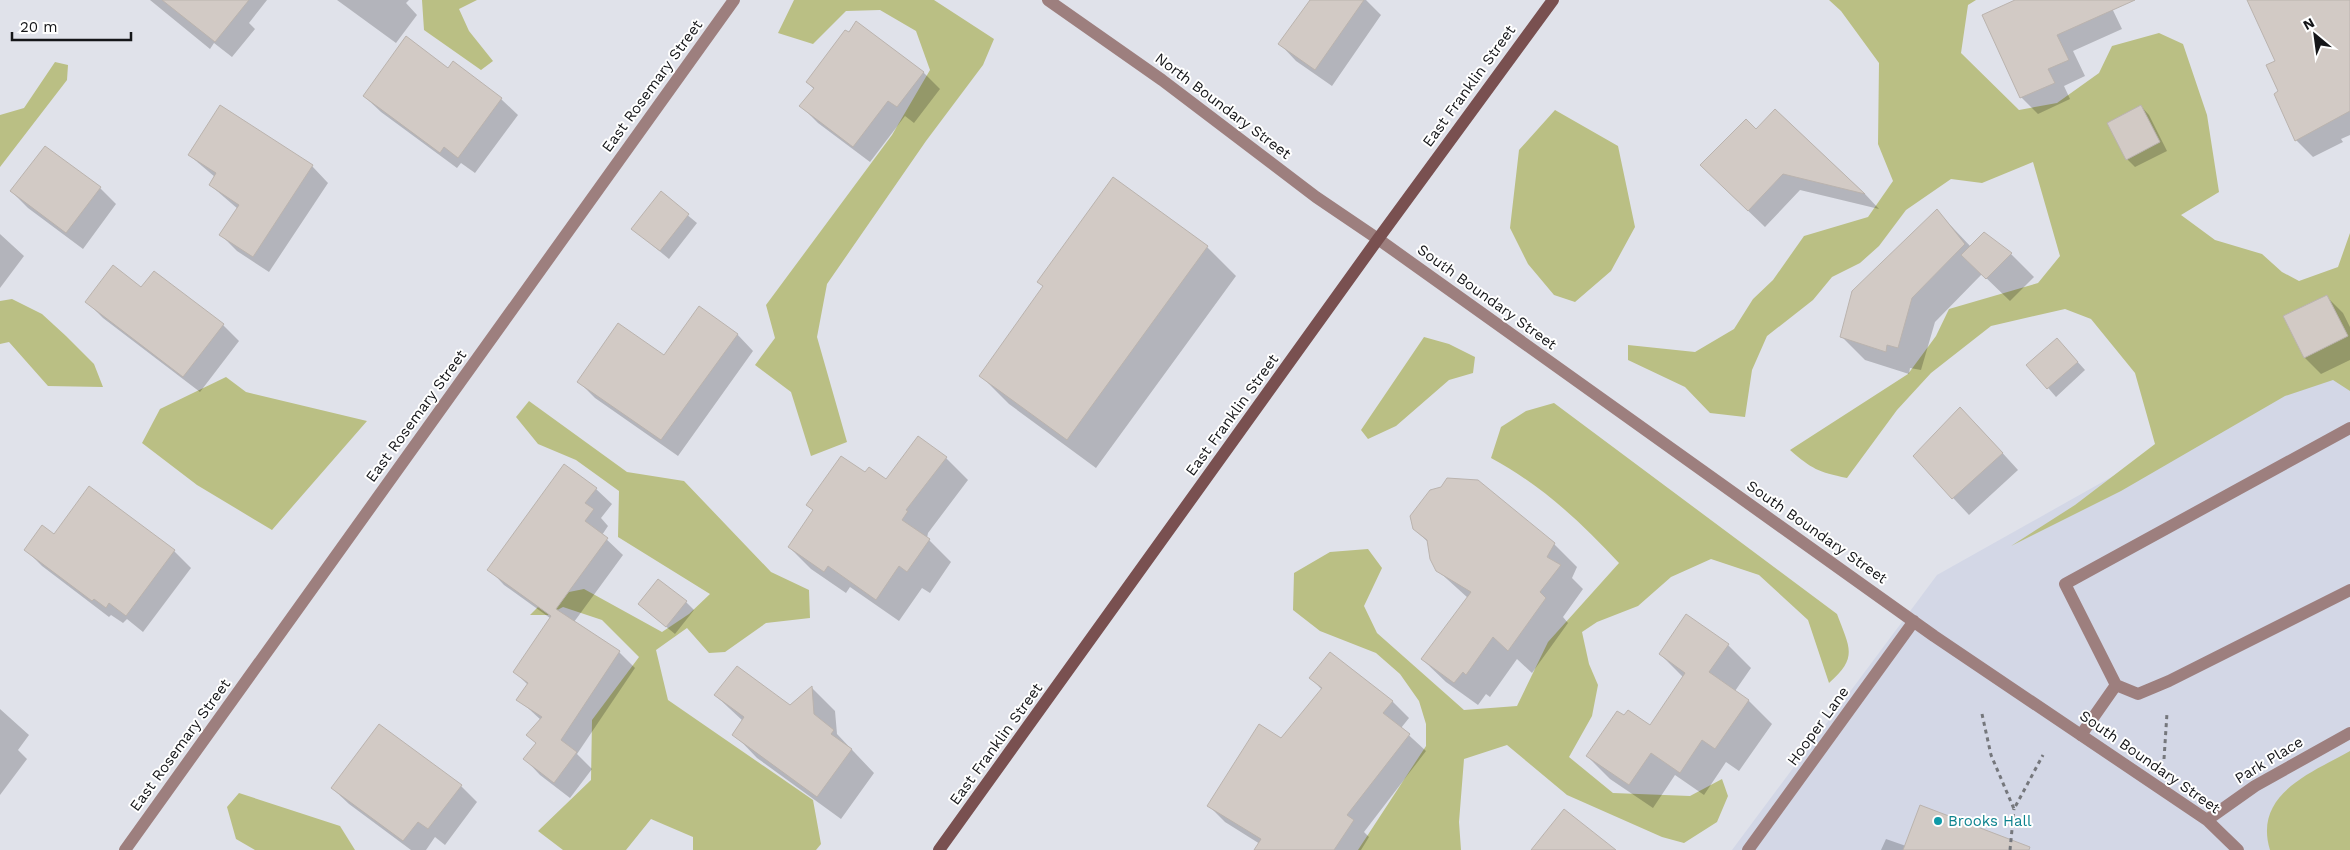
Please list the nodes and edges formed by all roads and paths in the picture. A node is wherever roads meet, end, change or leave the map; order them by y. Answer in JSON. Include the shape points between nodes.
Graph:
{"nodes":[{"id":1,"x":734,"y":0,"type":"edge"},
{"id":2,"x":1048,"y":0,"type":"edge"},
{"id":3,"x":1553,"y":0,"type":"edge"},
{"id":4,"x":1378,"y":239,"type":"junction"},
{"id":5,"x":2350,"y":428,"type":"edge"},
{"id":6,"x":2350,"y":590,"type":"edge"},
{"id":7,"x":1914,"y":621,"type":"junction"},
{"id":8,"x":2169,"y":681,"type":"junction"},
{"id":9,"x":2116,"y":685,"type":"junction"},
{"id":10,"x":1982,"y":714,"type":"dead end"},
{"id":11,"x":2350,"y":733,"type":"edge"},
{"id":12,"x":2082,"y":735,"type":"junction"},
{"id":13,"x":2043,"y":754,"type":"dead end"},
{"id":14,"x":2164,"y":759,"type":"dead end"},
{"id":15,"x":2014,"y":809,"type":"junction"},
{"id":16,"x":2208,"y":820,"type":"junction"},
{"id":17,"x":124,"y":850,"type":"edge"},
{"id":18,"x":939,"y":850,"type":"edge"},
{"id":19,"x":1748,"y":850,"type":"edge"},
{"id":20,"x":2010,"y":850,"type":"edge"},
{"id":21,"x":2238,"y":850,"type":"edge"}],
"edges":[{"from":1,"to":17,"type":"street","name":"East Rosemary Street"},
{"from":2,"to":4,"type":"street","name":"North Boundary Street"},
{"from":3,"to":4,"type":"main road","name":"East Franklin Street"},
{"from":4,"to":7,"type":"street","name":"South Boundary Street"},
{"from":4,"to":18,"type":"main road","name":"East Franklin Street"},
{"from":5,"to":9,"type":"street","via":[[2064,584]]},
{"from":6,"to":8,"type":"street"},
{"from":7,"to":12,"type":"street","name":"South Boundary Street"},
{"from":7,"to":19,"type":"street","name":"Hooper Lane"},
{"from":8,"to":9,"type":"street","via":[[2138,694]]},
{"from":8,"to":14,"type":"path"},
{"from":9,"to":12,"type":"street"},
{"from":10,"to":15,"type":"path","via":[[1991,755]]},
{"from":11,"to":16,"type":"street","name":"Park Place","via":[[2255,786]]},
{"from":12,"to":16,"type":"street","name":"South Boundary Street"},
{"from":13,"to":15,"type":"path"},
{"from":15,"to":20,"type":"path"},
{"from":16,"to":21,"type":"street","name":"South Boundary Street"}]}
